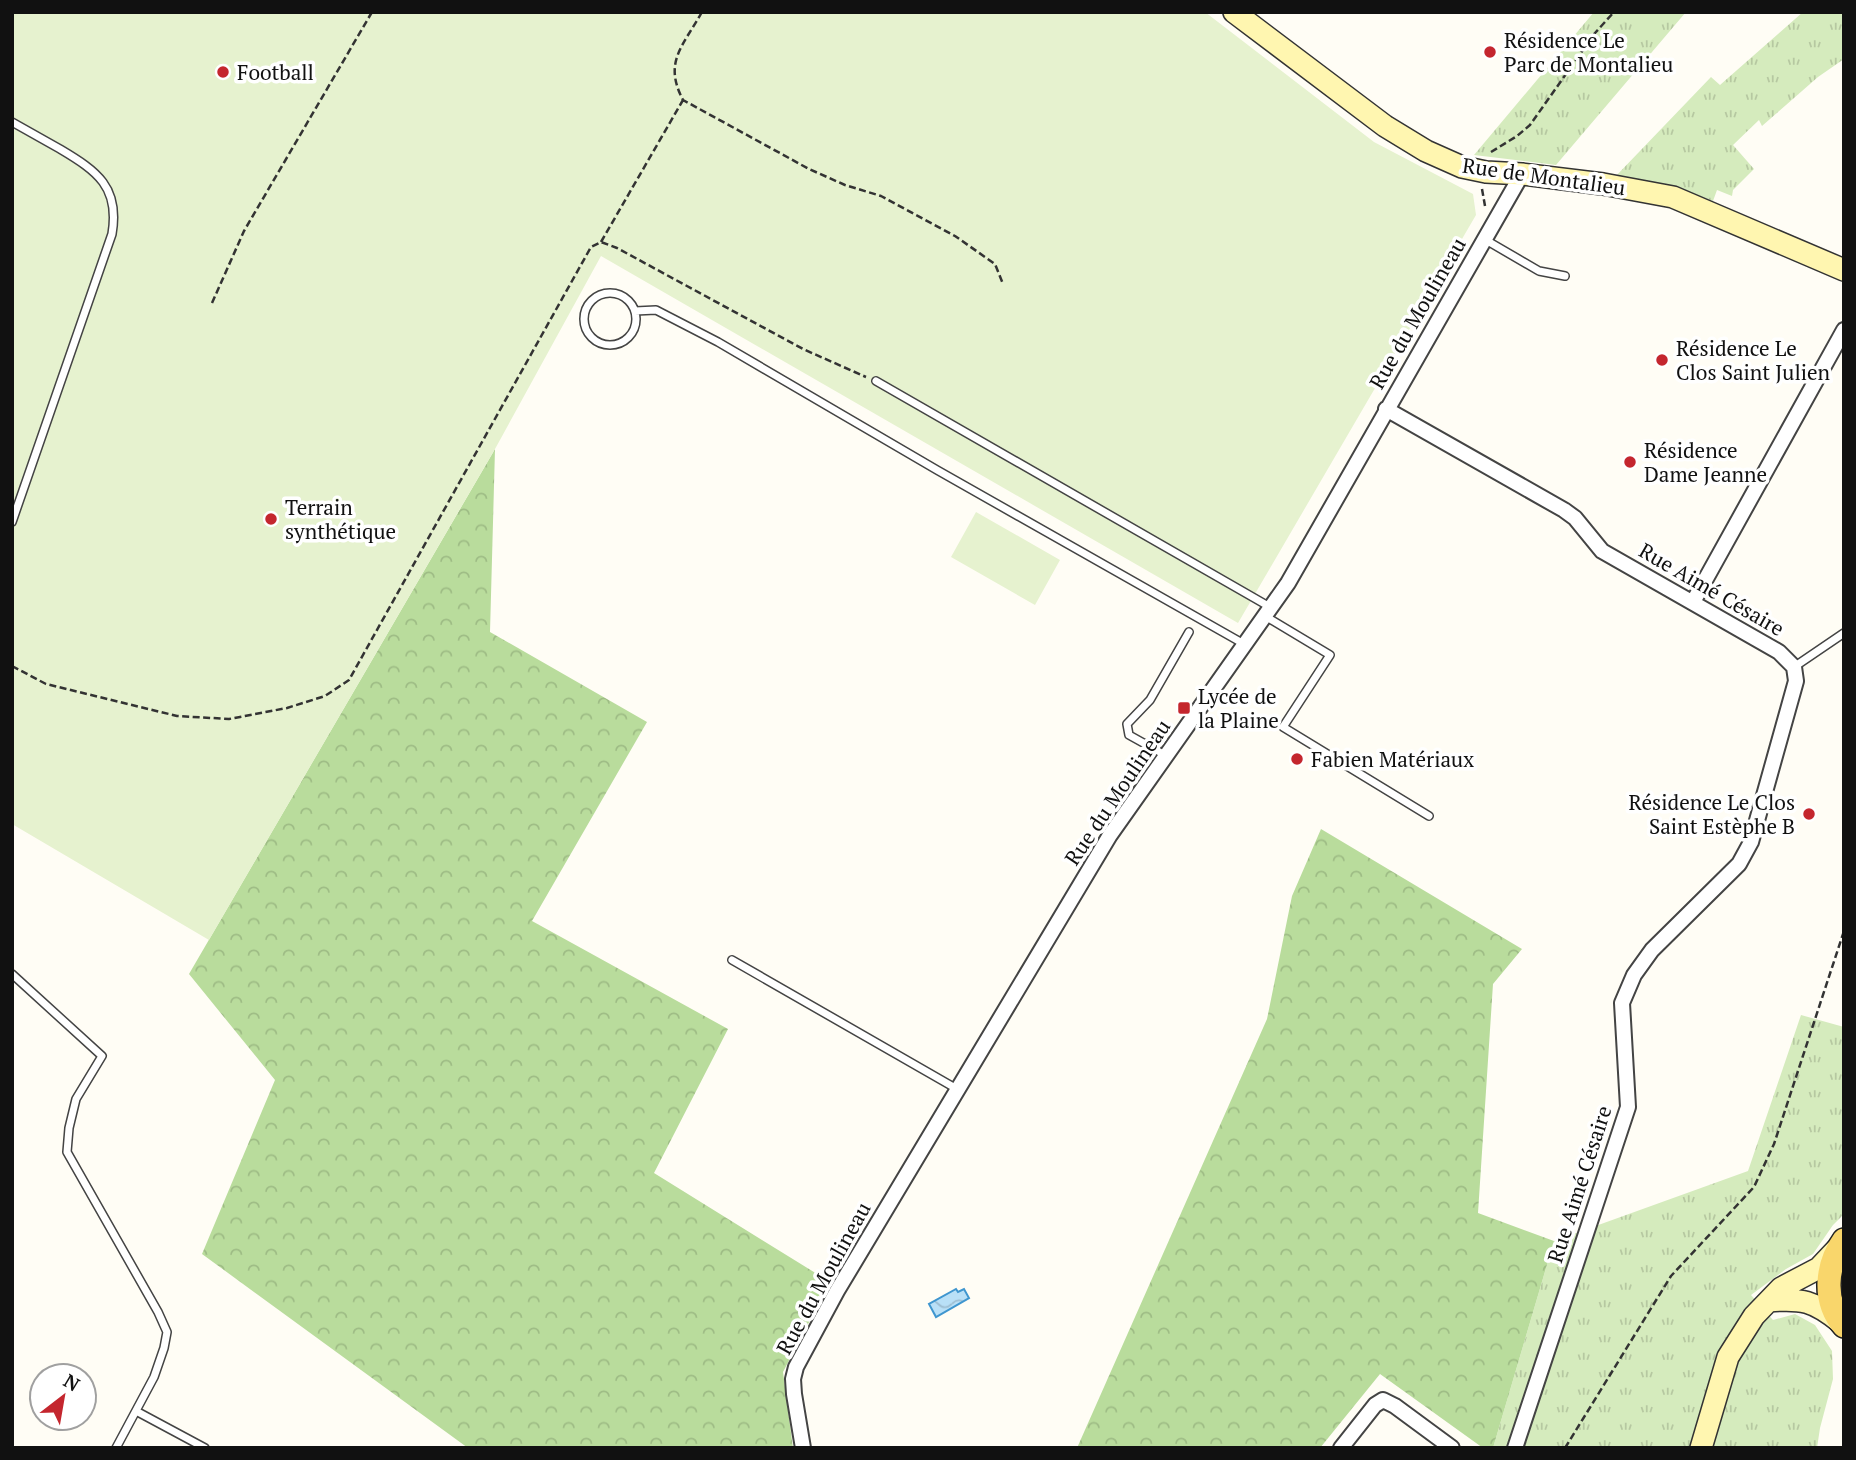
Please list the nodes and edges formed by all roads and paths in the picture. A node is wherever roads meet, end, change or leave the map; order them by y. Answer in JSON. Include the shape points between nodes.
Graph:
{"nodes":[{"id":1,"x":372,"y":12,"type":"edge"},
{"id":2,"x":702,"y":12,"type":"edge"},
{"id":3,"x":1234,"y":12,"type":"edge"},
{"id":4,"x":1614,"y":12,"type":"edge"},
{"id":5,"x":683,"y":100,"type":"junction"},
{"id":6,"x":12,"y":122,"type":"edge"},
{"id":7,"x":1522,"y":174,"type":"junction"},
{"id":8,"x":1481,"y":182,"type":"junction"},
{"id":9,"x":1483,"y":212,"type":"dead end"},
{"id":10,"x":1483,"y":239,"type":"junction"},
{"id":11,"x":601,"y":242,"type":"junction"},
{"id":12,"x":1844,"y":270,"type":"edge"},
{"id":13,"x":1565,"y":276,"type":"dead end"},
{"id":14,"x":1003,"y":285,"type":"dead end"},
{"id":15,"x":212,"y":303,"type":"dead end"},
{"id":16,"x":635,"y":311,"type":"junction"},
{"id":17,"x":1844,"y":330,"type":"edge"},
{"id":18,"x":876,"y":381,"type":"joint"},
{"id":19,"x":1386,"y":409,"type":"junction"},
{"id":20,"x":12,"y":522,"type":"edge"},
{"id":21,"x":1693,"y":603,"type":"junction"},
{"id":22,"x":1267,"y":612,"type":"junction"},
{"id":23,"x":1189,"y":632,"type":"dead end"},
{"id":24,"x":1844,"y":633,"type":"edge"},
{"id":25,"x":1244,"y":645,"type":"junction"},
{"id":26,"x":12,"y":666,"type":"edge"},
{"id":27,"x":1794,"y":667,"type":"junction"},
{"id":28,"x":1166,"y":756,"type":"junction"},
{"id":29,"x":1429,"y":816,"type":"dead end"},
{"id":30,"x":1844,"y":932,"type":"edge"},
{"id":31,"x":732,"y":960,"type":"dead end"},
{"id":32,"x":12,"y":974,"type":"edge"},
{"id":33,"x":957,"y":1089,"type":"junction"},
{"id":34,"x":1840,"y":1245,"type":"edge"},
{"id":35,"x":1769,"y":1301,"type":"junction"},
{"id":36,"x":1842,"y":1324,"type":"edge"},
{"id":37,"x":136,"y":1411,"type":"junction"},
{"id":38,"x":116,"y":1448,"type":"edge"},
{"id":39,"x":205,"y":1448,"type":"edge"},
{"id":40,"x":803,"y":1448,"type":"edge"},
{"id":41,"x":1341,"y":1448,"type":"edge"},
{"id":42,"x":1452,"y":1448,"type":"edge"},
{"id":43,"x":1515,"y":1448,"type":"edge"},
{"id":44,"x":1565,"y":1448,"type":"edge"},
{"id":45,"x":1701,"y":1448,"type":"edge"}],
"edges":[{"from":1,"to":15,"type":"path","via":[[244,231]]},
{"from":2,"to":5,"type":"path","via":[[674,62],[674,83]]},
{"from":3,"to":8,"type":"street","name":"Rue de Montalieu","via":[[1385,127],[1462,167]]},
{"from":4,"to":8,"type":"path","via":[[1530,125],[1492,151]]},
{"from":5,"to":11,"type":"path"},
{"from":5,"to":14,"type":"path","via":[[809,169],[881,195],[955,236],[995,264]]},
{"from":6,"to":20,"type":"lane","via":[[99,175],[114,219]]},
{"from":7,"to":8,"type":"street","name":"Rue de Montalieu"},
{"from":7,"to":10,"type":"street","name":"Rue du Moulineau"},
{"from":7,"to":12,"type":"street","name":"Rue de Montalieu","via":[[1673,197]]},
{"from":8,"to":9,"type":"path"},
{"from":10,"to":13,"type":"lane","via":[[1539,271]]},
{"from":10,"to":19,"type":"street","name":"Rue du Moulineau"},
{"from":11,"to":18,"type":"path","via":[[803,349]]},
{"from":11,"to":26,"type":"path","via":[[591,247],[349,680],[325,696],[229,719],[177,716],[46,684]]},
{"from":16,"to":16,"type":"lane","via":[[626,298],[602,294],[585,311],[586,327],[597,341],[614,345],[634,329]]},
{"from":16,"to":25,"type":"lane","via":[[656,310],[718,342]]},
{"from":17,"to":21,"type":"street"},
{"from":18,"to":22,"type":"lane"},
{"from":19,"to":21,"type":"street","name":"Rue Aimé Césaire","via":[[1564,510],[1602,551]]},
{"from":19,"to":22,"type":"street","name":"Rue du Moulineau"},
{"from":21,"to":27,"type":"street","name":"Rue Aimé Césaire","via":[[1779,652]]},
{"from":22,"to":25,"type":"street","name":"Rue du Moulineau"},
{"from":22,"to":29,"type":"lane","via":[[1329,654],[1283,727]]},
{"from":23,"to":28,"type":"lane","via":[[1150,699],[1127,724],[1129,735]]},
{"from":24,"to":27,"type":"lane"},
{"from":25,"to":28,"type":"street","name":"Rue du Moulineau"},
{"from":27,"to":43,"type":"street","name":"Rue Aimé Césaire","via":[[1796,681],[1751,842],[1739,864],[1653,950],[1634,975],[1622,1003],[1628,1107]]},
{"from":28,"to":33,"type":"street","name":"Rue du Moulineau","via":[[1110,835]]},
{"from":30,"to":44,"type":"path","via":[[1774,1144],[1754,1187],[1671,1276]]},
{"from":31,"to":33,"type":"lane"},
{"from":32,"to":37,"type":"lane","via":[[102,1056],[76,1100],[67,1152],[167,1332],[154,1377]]},
{"from":33,"to":40,"type":"street","name":"Rue du Moulineau","via":[[796,1367],[794,1394]]},
{"from":34,"to":35,"type":"street","via":[[1819,1268],[1782,1288]]},
{"from":34,"to":36,"type":"main road","via":[[1828,1287]]},
{"from":35,"to":36,"type":"street","via":[[1807,1300]]},
{"from":35,"to":45,"type":"street","via":[[1728,1357]]},
{"from":37,"to":38,"type":"lane"},
{"from":37,"to":39,"type":"lane"},
{"from":41,"to":42,"type":"street","via":[[1383,1400]]}]}
